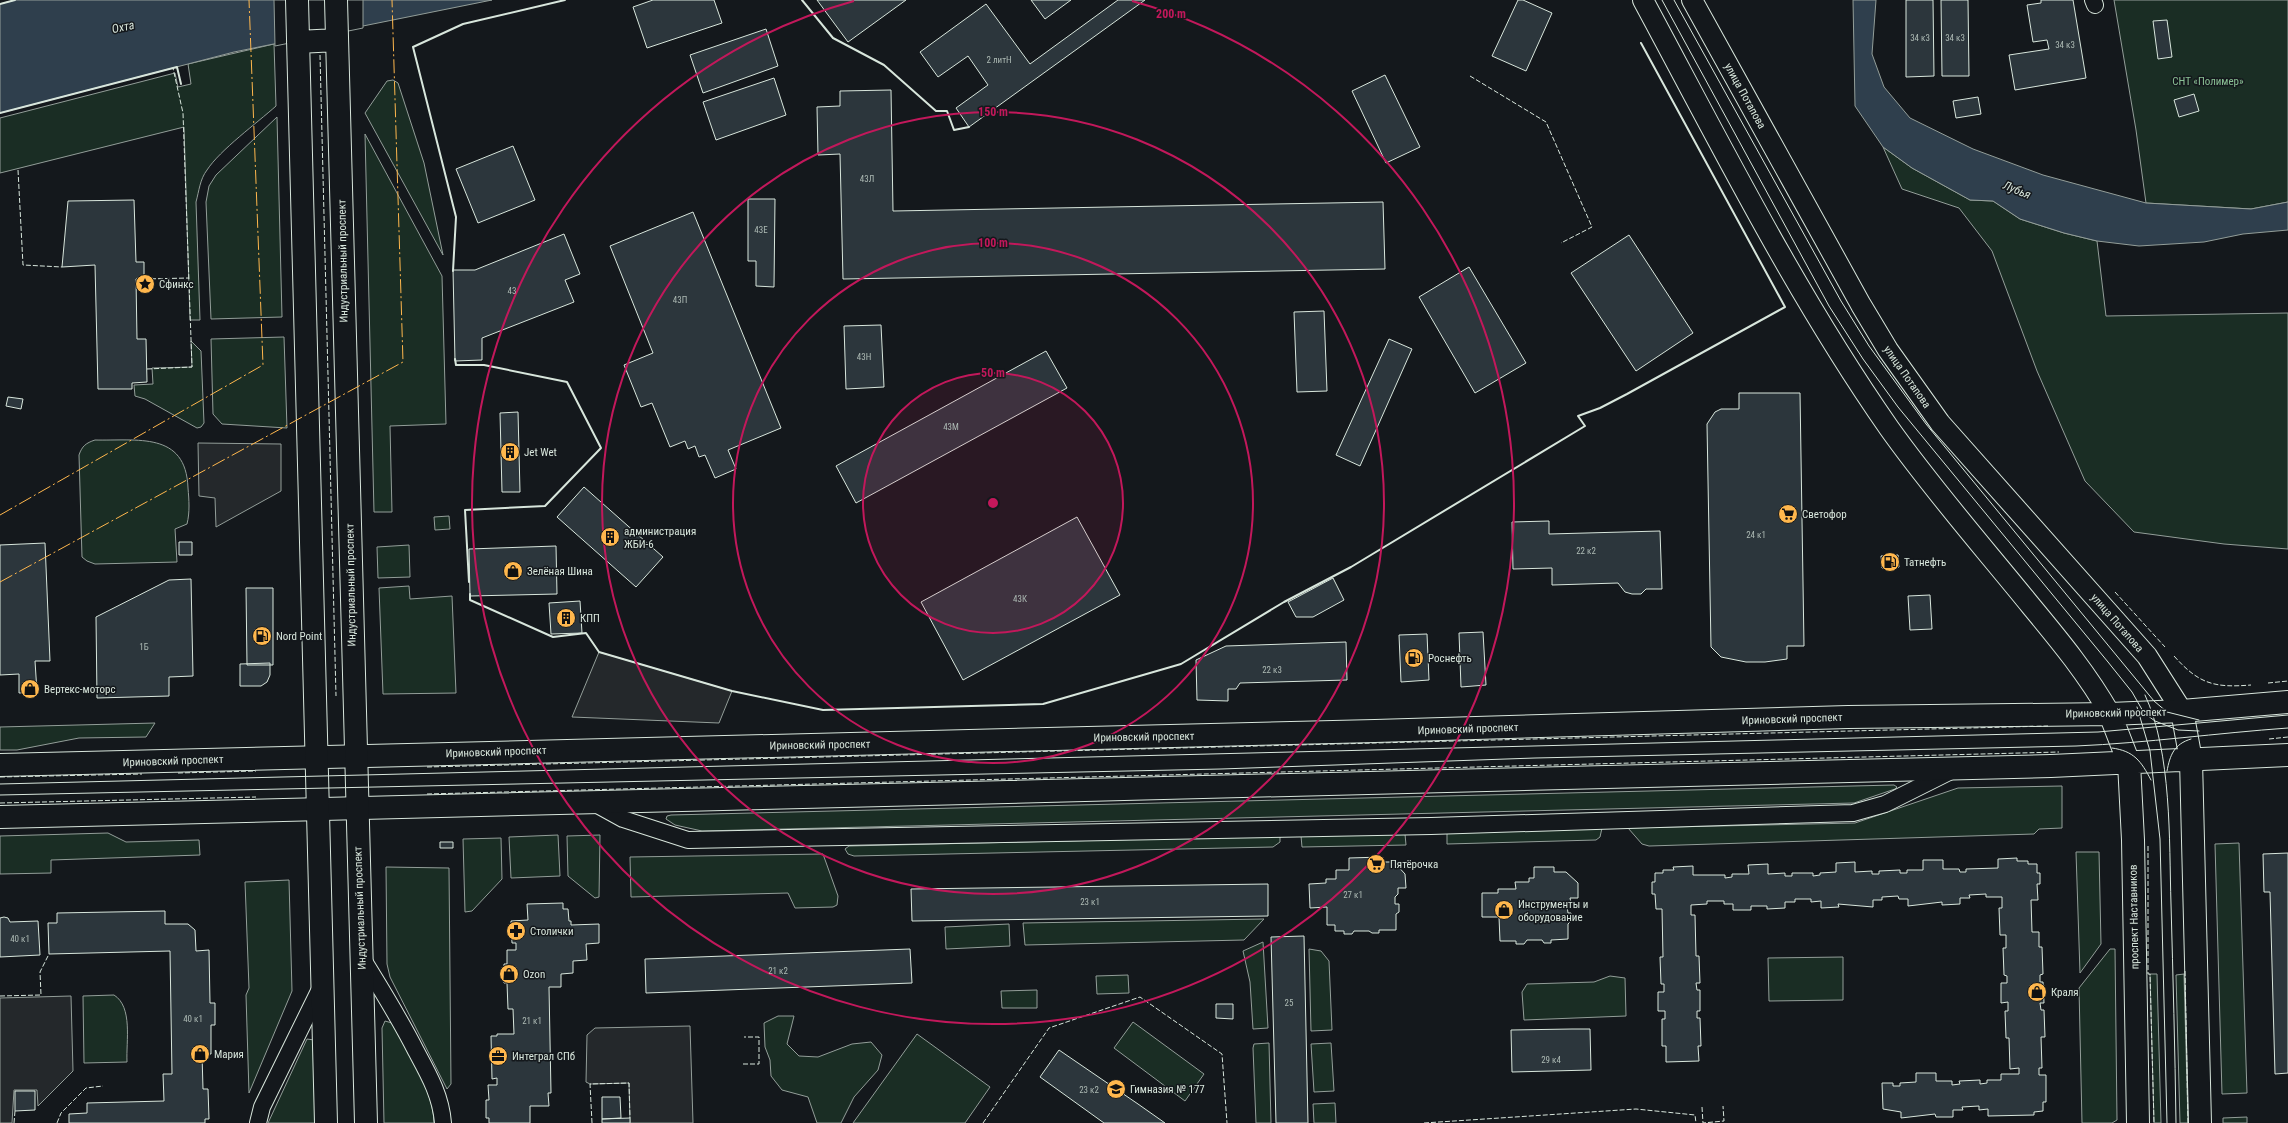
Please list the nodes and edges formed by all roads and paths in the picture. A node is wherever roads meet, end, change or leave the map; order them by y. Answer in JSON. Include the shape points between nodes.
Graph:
{"nodes":[{"id":1,"x":297,"y":0,"type":"edge"},
{"id":2,"x":336,"y":0,"type":"edge"},
{"id":3,"x":1643,"y":0,"type":"edge"},
{"id":4,"x":1692,"y":0,"type":"edge"},
{"id":5,"x":338,"y":43,"type":"junction"},
{"id":6,"x":298,"y":49,"type":"junction"},
{"id":7,"x":2288,"y":702,"type":"edge"},
{"id":8,"x":2182,"y":711,"type":"junction"},
{"id":9,"x":2110,"y":714,"type":"junction"},
{"id":10,"x":2288,"y":755,"type":"edge"},
{"id":11,"x":355,"y":756,"type":"junction"},
{"id":12,"x":317,"y":758,"type":"junction"},
{"id":13,"x":2191,"y":760,"type":"junction"},
{"id":14,"x":2129,"y":763,"type":"junction"},
{"id":15,"x":0,"y":765,"type":"edge"},
{"id":16,"x":1955,"y":769,"type":"junction"},
{"id":17,"x":594,"y":802,"type":"junction"},
{"id":18,"x":357,"y":808,"type":"junction"},
{"id":19,"x":318,"y":810,"type":"junction"},
{"id":20,"x":0,"y":817,"type":"edge"},
{"id":21,"x":362,"y":958,"type":"junction"},
{"id":22,"x":323,"y":984,"type":"junction"},
{"id":23,"x":258,"y":1123,"type":"edge"},
{"id":24,"x":326,"y":1123,"type":"edge"},
{"id":25,"x":366,"y":1123,"type":"edge"},
{"id":26,"x":443,"y":1123,"type":"edge"},
{"id":27,"x":2138,"y":1123,"type":"edge"},
{"id":28,"x":2200,"y":1123,"type":"edge"}],
"edges":[{"from":1,"to":6,"type":"main road"},
{"from":2,"to":5,"type":"main road","name":"Индустриальный проспект"},
{"from":3,"to":9,"type":"street","via":[[1738,176],[1857,381],[1912,457],[2078,665]]},
{"from":4,"to":8,"type":"street","name":"улица Потапова","via":[[1861,305],[1911,385],[1940,423],[2146,656]]},
{"from":5,"to":6,"type":"main road"},
{"from":5,"to":11,"type":"main road","name":"Индустриальный проспект"},
{"from":6,"to":12,"type":"main road"},
{"from":7,"to":8,"type":"main road","name":"Ириновский проспект"},
{"from":8,"to":9,"type":"main road","name":"Ириновский проспект"},
{"from":8,"to":13,"type":"main road"},
{"from":9,"to":11,"type":"main road","name":"Ириновский проспект","via":[[1848,717]]},
{"from":9,"to":14,"type":"main road","name":"проспект Наставников"},
{"from":10,"to":13,"type":"main road"},
{"from":11,"to":12,"type":"main road","name":"Ириновский проспект"},
{"from":11,"to":18,"type":"main road","name":"Индустриальный проспект"},
{"from":12,"to":15,"type":"main road","name":"Ириновский проспект"},
{"from":12,"to":19,"type":"main road"},
{"from":13,"to":14,"type":"main road"},
{"from":13,"to":28,"type":"main road"},
{"from":14,"to":16,"type":"main road"},
{"from":14,"to":27,"type":"main road","name":"проспект Наставников"},
{"from":16,"to":17,"type":"main road"},
{"from":16,"to":17,"type":"street","via":[[1885,804],[1853,813],[1415,826],[688,840],[623,819]]},
{"from":17,"to":18,"type":"main road"},
{"from":18,"to":19,"type":"main road"},
{"from":18,"to":21,"type":"main road","name":"Индустриальный проспект"},
{"from":19,"to":20,"type":"main road"},
{"from":19,"to":22,"type":"main road"},
{"from":21,"to":25,"type":"main road","name":"Индустриальный проспект"},
{"from":21,"to":26,"type":"street","via":[[396,1011],[435,1088],[441,1104]]},
{"from":22,"to":23,"type":"street","via":[[262,1107]]},
{"from":22,"to":24,"type":"main road"}]}
